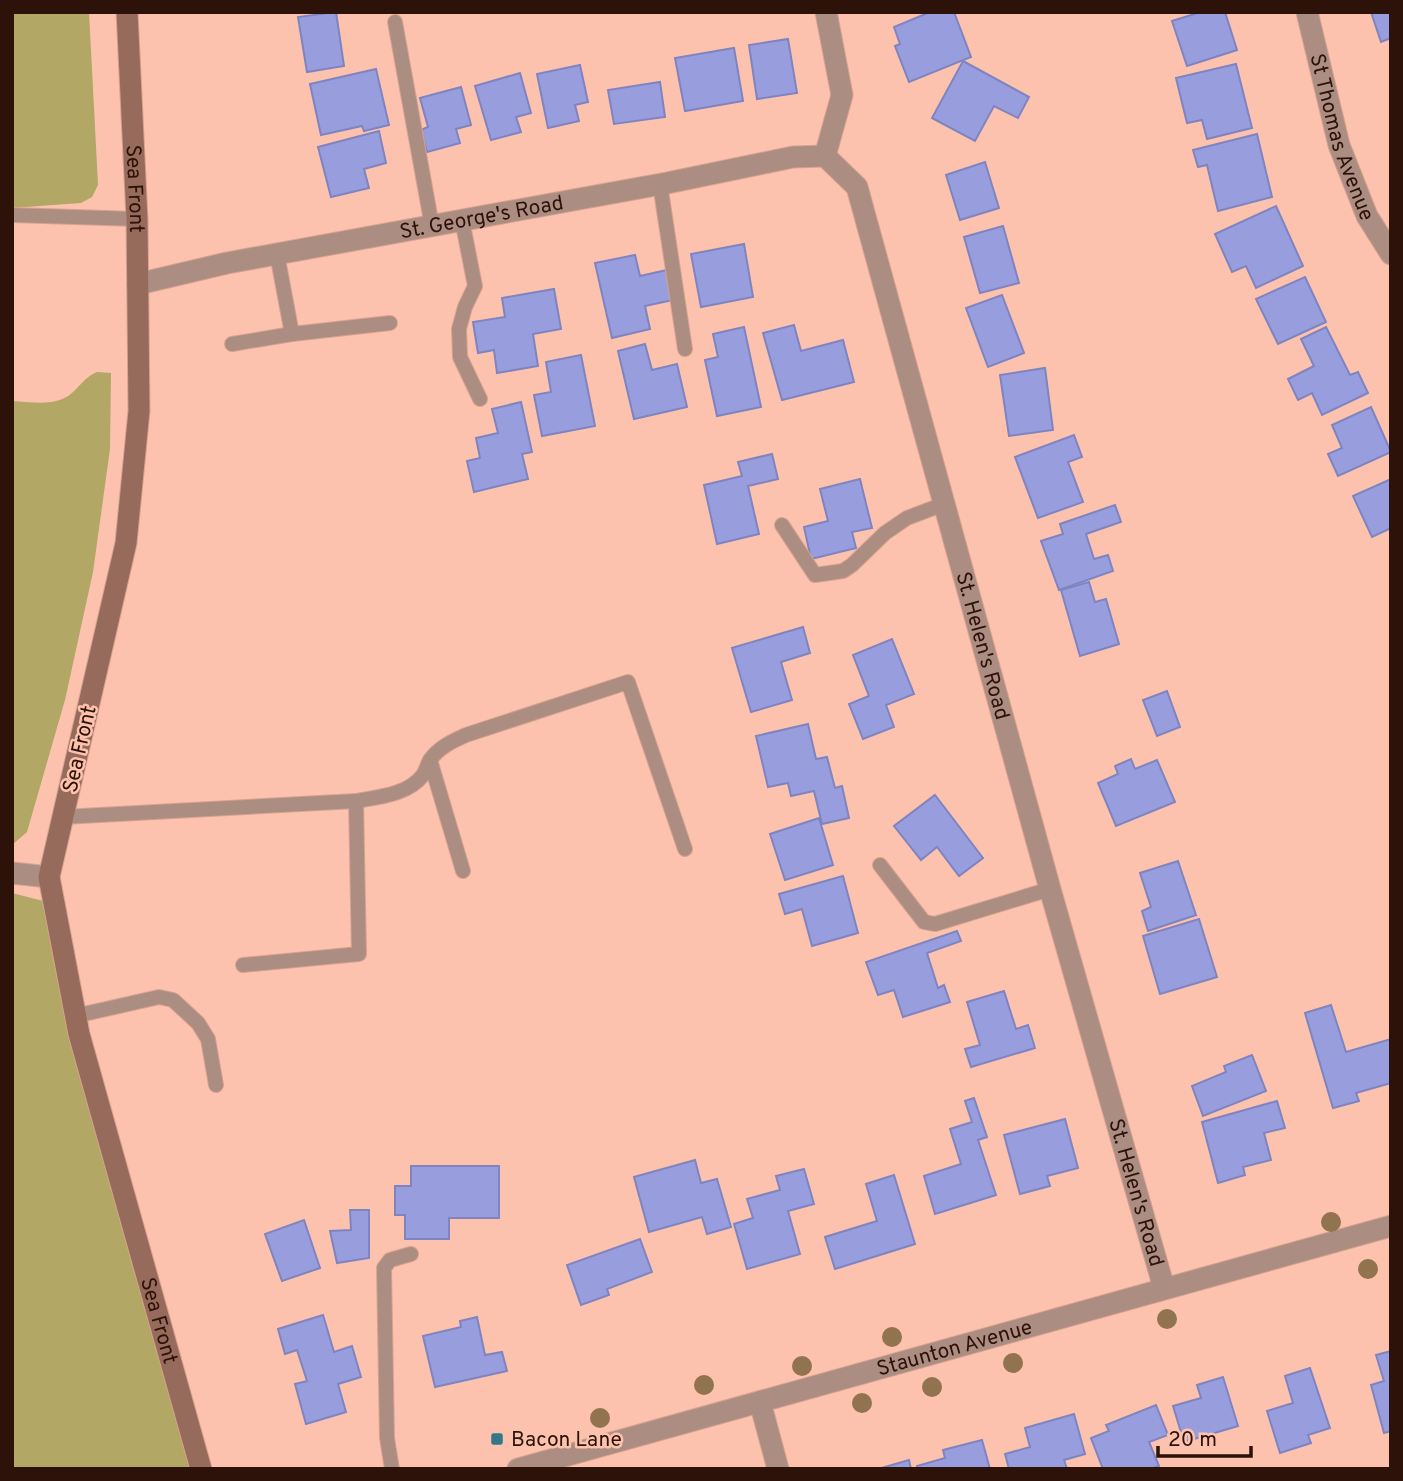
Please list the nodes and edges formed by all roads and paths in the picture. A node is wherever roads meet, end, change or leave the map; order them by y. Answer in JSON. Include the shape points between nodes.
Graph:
{"nodes":[{"id":1,"x":127,"y":12,"type":"edge"},
{"id":2,"x":826,"y":12,"type":"edge"},
{"id":3,"x":1307,"y":12,"type":"edge"},
{"id":4,"x":395,"y":22,"type":"dead end"},
{"id":5,"x":825,"y":156,"type":"junction"},
{"id":6,"x":660,"y":184,"type":"junction"},
{"id":7,"x":12,"y":215,"type":"edge"},
{"id":8,"x":137,"y":219,"type":"junction"},
{"id":9,"x":463,"y":220,"type":"junction"},
{"id":10,"x":432,"y":226,"type":"junction"},
{"id":11,"x":277,"y":254,"type":"junction"},
{"id":12,"x":1391,"y":254,"type":"edge"},
{"id":13,"x":138,"y":285,"type":"junction"},
{"id":14,"x":390,"y":323,"type":"dead end"},
{"id":15,"x":292,"y":334,"type":"junction"},
{"id":16,"x":232,"y":344,"type":"dead end"},
{"id":17,"x":685,"y":349,"type":"dead end"},
{"id":18,"x":480,"y":399,"type":"dead end"},
{"id":19,"x":944,"y":503,"type":"junction"},
{"id":20,"x":782,"y":525,"type":"dead end"},
{"id":21,"x":430,"y":760,"type":"junction"},
{"id":22,"x":356,"y":802,"type":"junction"},
{"id":23,"x":63,"y":817,"type":"junction"},
{"id":24,"x":685,"y":849,"type":"dead end"},
{"id":25,"x":880,"y":865,"type":"dead end"},
{"id":26,"x":463,"y":871,"type":"dead end"},
{"id":27,"x":12,"y":873,"type":"edge"},
{"id":28,"x":49,"y":877,"type":"junction"},
{"id":29,"x":1049,"y":889,"type":"junction"},
{"id":30,"x":243,"y":965,"type":"dead end"},
{"id":31,"x":75,"y":1016,"type":"junction"},
{"id":32,"x":216,"y":1085,"type":"dead end"},
{"id":33,"x":1391,"y":1226,"type":"edge"},
{"id":34,"x":411,"y":1254,"type":"dead end"},
{"id":35,"x":1164,"y":1288,"type":"junction"},
{"id":36,"x":760,"y":1402,"type":"junction"},
{"id":37,"x":201,"y":1469,"type":"edge"},
{"id":38,"x":392,"y":1469,"type":"edge"},
{"id":39,"x":518,"y":1469,"type":"edge"},
{"id":40,"x":778,"y":1469,"type":"edge"}],
"edges":[{"from":1,"to":8,"type":"street","name":"Sea Front"},
{"from":2,"to":5,"type":"street","via":[[842,95]]},
{"from":3,"to":12,"type":"street","name":"St Thomas Avenue","via":[[1339,145],[1367,216]]},
{"from":4,"to":10,"type":"lane"},
{"from":5,"to":6,"type":"street","name":"St. George's Road"},
{"from":5,"to":19,"type":"street","name":"St. Helen's Road","via":[[857,187]]},
{"from":6,"to":9,"type":"street","name":"St. George's Road"},
{"from":6,"to":17,"type":"lane"},
{"from":7,"to":8,"type":"lane"},
{"from":8,"to":13,"type":"street","name":"Sea Front"},
{"from":9,"to":10,"type":"street","name":"St. George's Road"},
{"from":9,"to":18,"type":"lane","via":[[475,286],[460,329],[460,357]]},
{"from":10,"to":11,"type":"street","name":"St. George's Road"},
{"from":11,"to":13,"type":"street","name":"St. George's Road"},
{"from":11,"to":15,"type":"lane"},
{"from":13,"to":23,"type":"street","name":"Sea Front","via":[[139,411],[126,543]]},
{"from":14,"to":15,"type":"lane"},
{"from":15,"to":16,"type":"lane"},
{"from":19,"to":20,"type":"lane","via":[[907,518],[843,571],[815,575]]},
{"from":19,"to":29,"type":"street","name":"St. Helen's Road"},
{"from":21,"to":22,"type":"lane","via":[[423,776],[404,790]]},
{"from":21,"to":24,"type":"lane","via":[[444,745],[466,734],[628,682]]},
{"from":21,"to":26,"type":"lane"},
{"from":22,"to":23,"type":"lane"},
{"from":22,"to":30,"type":"lane","via":[[359,954]]},
{"from":23,"to":28,"type":"street","name":"Sea Front"},
{"from":25,"to":29,"type":"lane","via":[[924,922],[935,924]]},
{"from":27,"to":28,"type":"street"},
{"from":28,"to":31,"type":"street","name":"Sea Front"},
{"from":29,"to":35,"type":"street","name":"St. Helen's Road"},
{"from":31,"to":32,"type":"lane","via":[[159,997],[173,1000],[208,1039]]},
{"from":31,"to":37,"type":"street","name":"Sea Front"},
{"from":33,"to":35,"type":"street","name":"Staunton Avenue"},
{"from":34,"to":38,"type":"lane","via":[[390,1260],[384,1268],[387,1438]]},
{"from":35,"to":36,"type":"street","name":"Staunton Avenue"},
{"from":36,"to":39,"type":"street","name":"Staunton Avenue"},
{"from":36,"to":40,"type":"street"}]}
